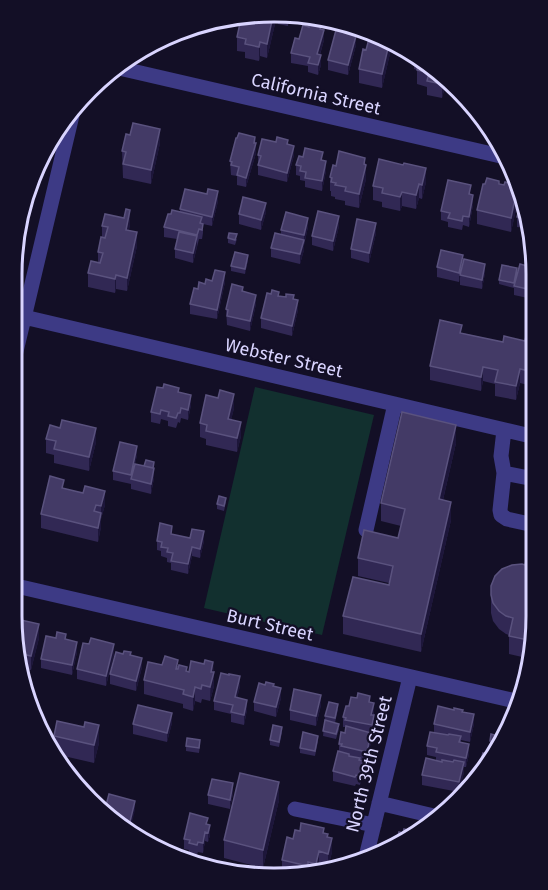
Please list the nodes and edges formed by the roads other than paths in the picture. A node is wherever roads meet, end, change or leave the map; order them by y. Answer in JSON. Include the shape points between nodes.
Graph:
{"nodes":[{"id":1,"x":127,"y":70,"type":"edge"},
{"id":2,"x":69,"y":128,"type":"edge"},
{"id":3,"x":496,"y":155,"type":"edge"},
{"id":4,"x":24,"y":317,"type":"junction"},
{"id":5,"x":22,"y":326,"type":"edge"},
{"id":6,"x":395,"y":404,"type":"junction"},
{"id":7,"x":504,"y":430,"type":"junction"},
{"id":8,"x":526,"y":435,"type":"edge"},
{"id":9,"x":504,"y":473,"type":"junction"},
{"id":10,"x":526,"y":477,"type":"edge"},
{"id":11,"x":526,"y":523,"type":"edge"},
{"id":12,"x":366,"y":530,"type":"edge"},
{"id":13,"x":22,"y":587,"type":"edge"},
{"id":14,"x":410,"y":677,"type":"junction"},
{"id":15,"x":511,"y":700,"type":"edge"},
{"id":16,"x":379,"y":803,"type":"junction"},
{"id":17,"x":295,"y":809,"type":"dead end"},
{"id":18,"x":428,"y":815,"type":"edge"},
{"id":19,"x":374,"y":825,"type":"junction"},
{"id":20,"x":368,"y":849,"type":"edge"}],
"edges":[{"from":1,"to":3,"type":"street","name":"California Street"},
{"from":2,"to":4,"type":"street"},
{"from":4,"to":5,"type":"street"},
{"from":4,"to":6,"type":"street","name":"Webster Street"},
{"from":6,"to":7,"type":"street","name":"Webster Street"},
{"from":6,"to":12,"type":"street"},
{"from":7,"to":8,"type":"street","name":"Webster Street"},
{"from":7,"to":9,"type":"street"},
{"from":9,"to":10,"type":"street"},
{"from":9,"to":11,"type":"street","via":[[501,515]]},
{"from":13,"to":14,"type":"street","name":"Burt Street"},
{"from":14,"to":15,"type":"street","name":"Burt Street"},
{"from":14,"to":16,"type":"street","name":"North 39th Street"},
{"from":16,"to":18,"type":"street"},
{"from":16,"to":19,"type":"street","name":"North 39th Street"},
{"from":17,"to":19,"type":"street"},
{"from":19,"to":20,"type":"street","name":"North 39th Street"}]}
